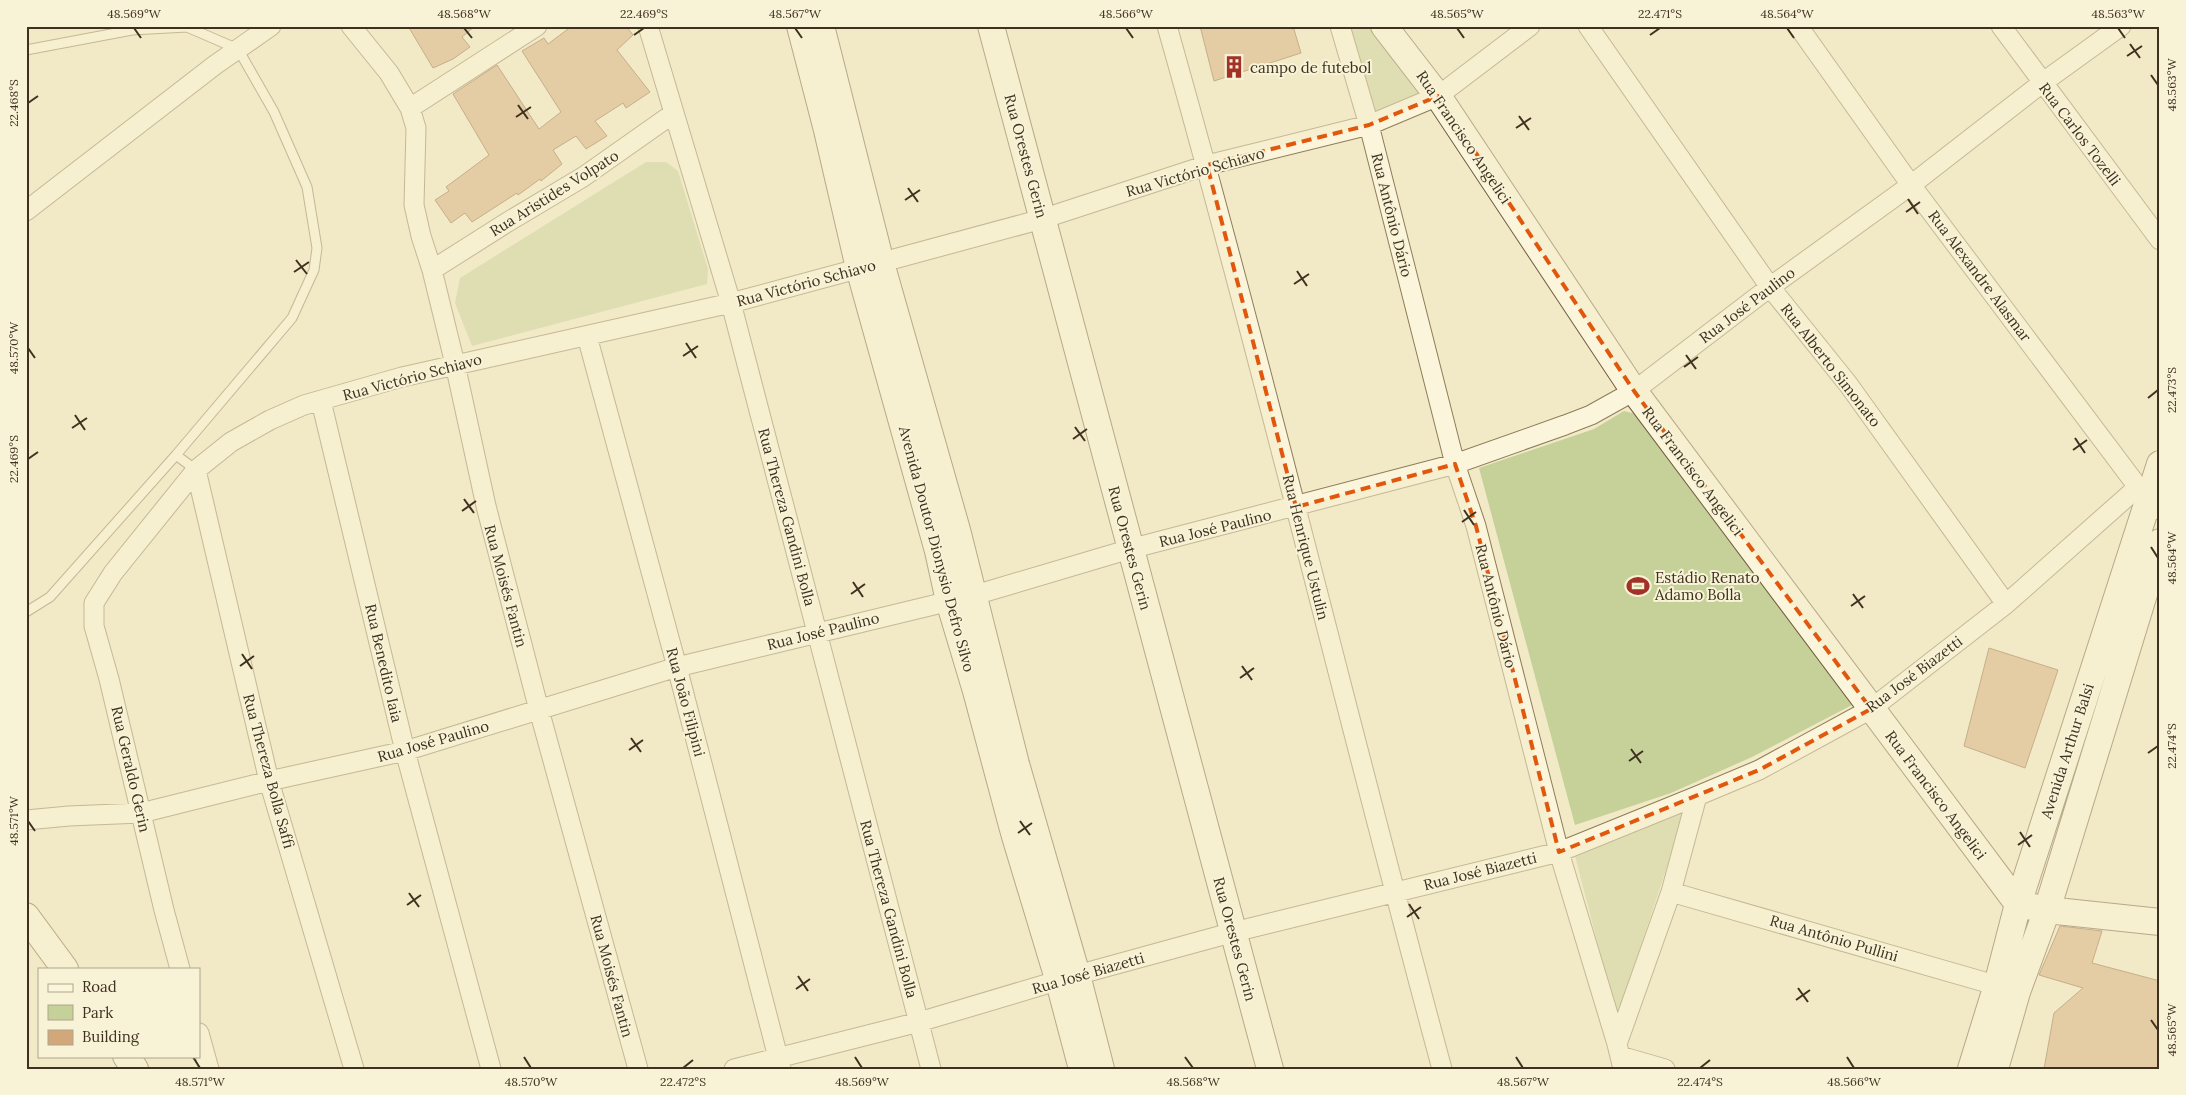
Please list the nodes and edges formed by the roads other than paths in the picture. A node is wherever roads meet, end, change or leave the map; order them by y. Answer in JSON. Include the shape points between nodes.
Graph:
{"nodes":[{"id":1,"x":271,"y":26,"type":"edge"},
{"id":2,"x":351,"y":26,"type":"edge"},
{"id":3,"x":537,"y":26,"type":"edge"},
{"id":4,"x":648,"y":26,"type":"edge"},
{"id":5,"x":800,"y":26,"type":"edge"},
{"id":6,"x":821,"y":26,"type":"edge"},
{"id":7,"x":991,"y":26,"type":"edge"},
{"id":8,"x":1167,"y":26,"type":"edge"},
{"id":9,"x":1340,"y":26,"type":"edge"},
{"id":10,"x":1384,"y":26,"type":"edge"},
{"id":11,"x":1530,"y":26,"type":"edge"},
{"id":12,"x":1588,"y":26,"type":"edge"},
{"id":13,"x":1798,"y":26,"type":"edge"},
{"id":14,"x":2001,"y":26,"type":"edge"},
{"id":15,"x":2121,"y":26,"type":"edge"},
{"id":16,"x":238,"y":49,"type":"junction"},
{"id":17,"x":26,"y":50,"type":"edge"},
{"id":18,"x":2042,"y":83,"type":"junction"},
{"id":19,"x":1438,"y":96,"type":"junction"},
{"id":20,"x":410,"y":108,"type":"junction"},
{"id":21,"x":674,"y":113,"type":"junction"},
{"id":22,"x":1369,"y":125,"type":"junction"},
{"id":23,"x":1206,"y":166,"type":"junction"},
{"id":24,"x":1912,"y":185,"type":"junction"},
{"id":25,"x":26,"y":211,"type":"edge"},
{"id":26,"x":1042,"y":219,"type":"junction"},
{"id":27,"x":2160,"y":240,"type":"edge"},
{"id":28,"x":870,"y":265,"type":"junction"},
{"id":29,"x":432,"y":270,"type":"junction"},
{"id":30,"x":1770,"y":286,"type":"junction"},
{"id":31,"x":730,"y":303,"type":"junction"},
{"id":32,"x":587,"y":336,"type":"junction"},
{"id":33,"x":455,"y":364,"type":"junction"},
{"id":34,"x":1634,"y":391,"type":"junction"},
{"id":35,"x":321,"y":401,"type":"junction"},
{"id":36,"x":176,"y":455,"type":"junction"},
{"id":37,"x":1455,"y":464,"type":"junction"},
{"id":38,"x":2160,"y":464,"type":"edge"},
{"id":39,"x":196,"y":470,"type":"junction"},
{"id":40,"x":2149,"y":498,"type":"edge"},
{"id":41,"x":1296,"y":507,"type":"junction"},
{"id":42,"x":2160,"y":542,"type":"edge"},
{"id":43,"x":1130,"y":549,"type":"junction"},
{"id":44,"x":113,"y":573,"type":"joint"},
{"id":45,"x":975,"y":595,"type":"junction"},
{"id":46,"x":949,"y":601,"type":"junction"},
{"id":47,"x":2006,"y":604,"type":"junction"},
{"id":48,"x":26,"y":612,"type":"edge"},
{"id":49,"x":817,"y":632,"type":"junction"},
{"id":50,"x":677,"y":667,"type":"junction"},
{"id":51,"x":1871,"y":708,"type":"junction"},
{"id":52,"x":539,"y":710,"type":"junction"},
{"id":53,"x":405,"y":751,"type":"junction"},
{"id":54,"x":2058,"y":779,"type":"junction"},
{"id":55,"x":269,"y":781,"type":"junction"},
{"id":56,"x":2084,"y":789,"type":"junction"},
{"id":57,"x":1697,"y":796,"type":"junction"},
{"id":58,"x":142,"y":818,"type":"junction"},
{"id":59,"x":26,"y":820,"type":"edge"},
{"id":60,"x":26,"y":832,"type":"edge"},
{"id":61,"x":1559,"y":852,"type":"junction"},
{"id":62,"x":1395,"y":892,"type":"junction"},
{"id":63,"x":1671,"y":892,"type":"junction"},
{"id":64,"x":2018,"y":904,"type":"junction"},
{"id":65,"x":2047,"y":910,"type":"junction"},
{"id":66,"x":26,"y":916,"type":"edge"},
{"id":67,"x":2160,"y":922,"type":"edge"},
{"id":68,"x":1234,"y":932,"type":"junction"},
{"id":69,"x":64,"y":968,"type":"edge"},
{"id":70,"x":180,"y":968,"type":"edge"},
{"id":71,"x":1068,"y":978,"type":"junction"},
{"id":72,"x":2007,"y":988,"type":"junction"},
{"id":73,"x":918,"y":1022,"type":"junction"},
{"id":74,"x":200,"y":1037,"type":"edge"},
{"id":75,"x":1620,"y":1056,"type":"edge"},
{"id":76,"x":127,"y":1058,"type":"edge"},
{"id":77,"x":780,"y":1064,"type":"edge"},
{"id":78,"x":135,"y":1069,"type":"edge"},
{"id":79,"x":209,"y":1069,"type":"edge"},
{"id":80,"x":354,"y":1069,"type":"edge"},
{"id":81,"x":491,"y":1069,"type":"edge"},
{"id":82,"x":638,"y":1069,"type":"edge"},
{"id":83,"x":734,"y":1069,"type":"edge"},
{"id":84,"x":931,"y":1069,"type":"edge"},
{"id":85,"x":1082,"y":1069,"type":"edge"},
{"id":86,"x":1102,"y":1069,"type":"edge"},
{"id":87,"x":1270,"y":1069,"type":"edge"},
{"id":88,"x":1442,"y":1069,"type":"edge"},
{"id":89,"x":1665,"y":1069,"type":"edge"},
{"id":90,"x":1972,"y":1069,"type":"edge"},
{"id":91,"x":1995,"y":1069,"type":"edge"}],
"edges":[{"from":1,"to":16,"type":"street"},
{"from":2,"to":20,"type":"street","name":"Rua Moisés Fantin","via":[[389,73]]},
{"from":3,"to":20,"type":"street"},
{"from":4,"to":21,"type":"street","name":"Rua Thereza Gandini Bolla"},
{"from":5,"to":28,"type":"street","name":"Avenida Doutor Dionysio Defro Silvo"},
{"from":6,"to":28,"type":"street","name":"Avenida Doutor Dionysio Defro Silvo"},
{"from":7,"to":26,"type":"street","name":"Rua Orestes Gerin"},
{"from":8,"to":23,"type":"street","name":"Rua Henrique Ustulin"},
{"from":9,"to":22,"type":"street","name":"Rua Antônio Dário"},
{"from":10,"to":19,"type":"street","name":"Rua Francisco Angelici"},
{"from":11,"to":19,"type":"street","name":"Rua Victório Schiavo"},
{"from":12,"to":30,"type":"street","name":"Rua Alberto Simonato"},
{"from":13,"to":24,"type":"street","name":"Rua Alexandre Alasmar"},
{"from":14,"to":18,"type":"street","name":"Rua Carlos Tozelli"},
{"from":15,"to":18,"type":"street","name":"Rua José Paulino"},
{"from":16,"to":17,"type":"lane","via":[[187,27],[132,30]]},
{"from":16,"to":25,"type":"street"},
{"from":16,"to":36,"type":"lane","via":[[274,112],[307,187],[317,248],[314,270],[292,318]]},
{"from":18,"to":24,"type":"street","name":"Rua José Paulino"},
{"from":18,"to":27,"type":"street","name":"Rua Carlos Tozelli"},
{"from":19,"to":22,"type":"street","name":"Rua Victório Schiavo"},
{"from":19,"to":34,"type":"street","name":"Rua Francisco Angelici"},
{"from":20,"to":29,"type":"street","name":"Rua Moisés Fantin","via":[[416,128],[414,205]]},
{"from":21,"to":29,"type":"street","name":"Rua Aristides Volpato","via":[[582,177]]},
{"from":21,"to":31,"type":"street","name":"Rua Thereza Gandini Bolla"},
{"from":22,"to":23,"type":"street","name":"Rua Victório Schiavo"},
{"from":22,"to":37,"type":"street","name":"Rua Antônio Dário"},
{"from":23,"to":26,"type":"street","name":"Rua Victório Schiavo"},
{"from":23,"to":41,"type":"street","name":"Rua Henrique Ustulin"},
{"from":24,"to":30,"type":"street","name":"Rua José Paulino"},
{"from":24,"to":40,"type":"street","name":"Rua Alexandre Alasmar"},
{"from":26,"to":28,"type":"street","name":"Rua Victório Schiavo"},
{"from":26,"to":43,"type":"street","name":"Rua Orestes Gerin"},
{"from":28,"to":31,"type":"street","name":"Rua Victório Schiavo"},
{"from":28,"to":45,"type":"street","name":"Avenida Doutor Dionysio Defro Silvo","via":[[918,387]]},
{"from":28,"to":46,"type":"street","name":"Avenida Doutor Dionysio Defro Silvo"},
{"from":29,"to":33,"type":"street","name":"Rua Moisés Fantin"},
{"from":30,"to":34,"type":"street","name":"Rua José Paulino"},
{"from":30,"to":47,"type":"street","name":"Rua Alberto Simonato","via":[[1848,384]]},
{"from":31,"to":32,"type":"street","name":"Rua Victório Schiavo"},
{"from":31,"to":49,"type":"street","name":"Rua Thereza Gandini Bolla"},
{"from":32,"to":33,"type":"street","name":"Rua Victório Schiavo"},
{"from":32,"to":50,"type":"street","name":"Rua João Filipini"},
{"from":33,"to":35,"type":"street","name":"Rua Victório Schiavo"},
{"from":33,"to":52,"type":"street","name":"Rua Moisés Fantin","via":[[486,506]]},
{"from":34,"to":37,"type":"street","name":"Rua José Paulino","via":[[1591,415]]},
{"from":34,"to":51,"type":"street","name":"Rua Francisco Angelici"},
{"from":35,"to":39,"type":"street","name":"Rua Victório Schiavo","via":[[270,420],[231,442]]},
{"from":35,"to":53,"type":"street","name":"Rua Benedito Iaia"},
{"from":36,"to":39,"type":"lane"},
{"from":36,"to":48,"type":"lane","via":[[50,597]]},
{"from":37,"to":41,"type":"street","name":"Rua José Paulino"},
{"from":37,"to":61,"type":"street","name":"Rua Antônio Dário","via":[[1476,526]]},
{"from":38,"to":40,"type":"street","name":"Avenida Arthur Balsi"},
{"from":39,"to":44,"type":"street","name":"Rua Victório Schiavo"},
{"from":39,"to":55,"type":"street","name":"Rua Thereza Bolla Saffi"},
{"from":40,"to":47,"type":"street","name":"Rua José Biazetti"},
{"from":40,"to":54,"type":"street","name":"Avenida Arthur Balsi"},
{"from":41,"to":43,"type":"street","name":"Rua José Paulino"},
{"from":41,"to":62,"type":"street","name":"Rua Henrique Ustulin"},
{"from":42,"to":56,"type":"street","name":"Avenida Arthur Balsi"},
{"from":43,"to":45,"type":"street","name":"Rua José Paulino"},
{"from":43,"to":68,"type":"street","name":"Rua Orestes Gerin"},
{"from":44,"to":58,"type":"street","name":"Rua Geraldo Gerin","via":[[94,603],[94,626]]},
{"from":45,"to":46,"type":"street","name":"Rua José Paulino"},
{"from":45,"to":71,"type":"street","name":"Avenida Doutor Dionysio Defro Silvo"},
{"from":46,"to":49,"type":"street","name":"Rua José Paulino"},
{"from":46,"to":71,"type":"street","name":"Avenida Doutor Dionysio Defro Silvo","via":[[1014,833]]},
{"from":47,"to":51,"type":"street","name":"Rua José Biazetti"},
{"from":49,"to":50,"type":"street","name":"Rua José Paulino"},
{"from":49,"to":73,"type":"street","name":"Rua Thereza Gandini Bolla"},
{"from":50,"to":52,"type":"street","name":"Rua José Paulino"},
{"from":50,"to":77,"type":"street","name":"Rua João Filipini"},
{"from":51,"to":57,"type":"street","name":"Rua José Biazetti","via":[[1759,770]]},
{"from":51,"to":64,"type":"street","name":"Rua Francisco Angelici"},
{"from":52,"to":53,"type":"street","name":"Rua José Paulino"},
{"from":52,"to":82,"type":"street","name":"Rua Moisés Fantin"},
{"from":53,"to":55,"type":"street","name":"Rua José Paulino"},
{"from":53,"to":81,"type":"street","name":"Rua Benedito Iaia"},
{"from":54,"to":56,"type":"street"},
{"from":54,"to":64,"type":"street","name":"Avenida Arthur Balsi"},
{"from":55,"to":58,"type":"street","name":"Rua José Paulino","via":[[161,808]]},
{"from":55,"to":80,"type":"street","name":"Rua Thereza Bolla Saffi"},
{"from":56,"to":65,"type":"street","name":"Avenida Arthur Balsi"},
{"from":57,"to":61,"type":"street","name":"Rua José Biazetti"},
{"from":57,"to":63,"type":"street"},
{"from":58,"to":59,"type":"street","via":[[70,816]]},
{"from":58,"to":60,"type":"street"},
{"from":58,"to":70,"type":"street","name":"Rua Geraldo Gerin"},
{"from":61,"to":62,"type":"street","name":"Rua José Biazetti"},
{"from":61,"to":75,"type":"street","name":"Rua Antônio Dário"},
{"from":62,"to":68,"type":"street","name":"Rua José Biazetti"},
{"from":62,"to":88,"type":"street","name":"Rua Henrique Ustulin"},
{"from":63,"to":72,"type":"street","name":"Rua Antônio Pullini"},
{"from":63,"to":75,"type":"street"},
{"from":64,"to":65,"type":"street"},
{"from":64,"to":72,"type":"street","name":"Avenida Arthur Balsi"},
{"from":65,"to":67,"type":"street"},
{"from":65,"to":72,"type":"street","name":"Avenida Arthur Balsi"},
{"from":66,"to":69,"type":"street"},
{"from":68,"to":71,"type":"street","name":"Rua José Biazetti"},
{"from":68,"to":87,"type":"street","name":"Rua Orestes Gerin"},
{"from":71,"to":73,"type":"street","name":"Rua José Biazetti"},
{"from":71,"to":85,"type":"street","name":"Avenida Doutor Dionysio Defro Silvo"},
{"from":71,"to":86,"type":"street","name":"Avenida Doutor Dionysio Defro Silvo"},
{"from":72,"to":90,"type":"street","name":"Avenida Arthur Balsi"},
{"from":72,"to":91,"type":"street","name":"Avenida Arthur Balsi"},
{"from":73,"to":77,"type":"street","name":"Rua José Biazetti"},
{"from":73,"to":84,"type":"street","name":"Rua Thereza Gandini Bolla"},
{"from":74,"to":79,"type":"street"},
{"from":75,"to":89,"type":"street"},
{"from":76,"to":78,"type":"street"},
{"from":77,"to":83,"type":"street","name":"Rua José Biazetti"}]}
